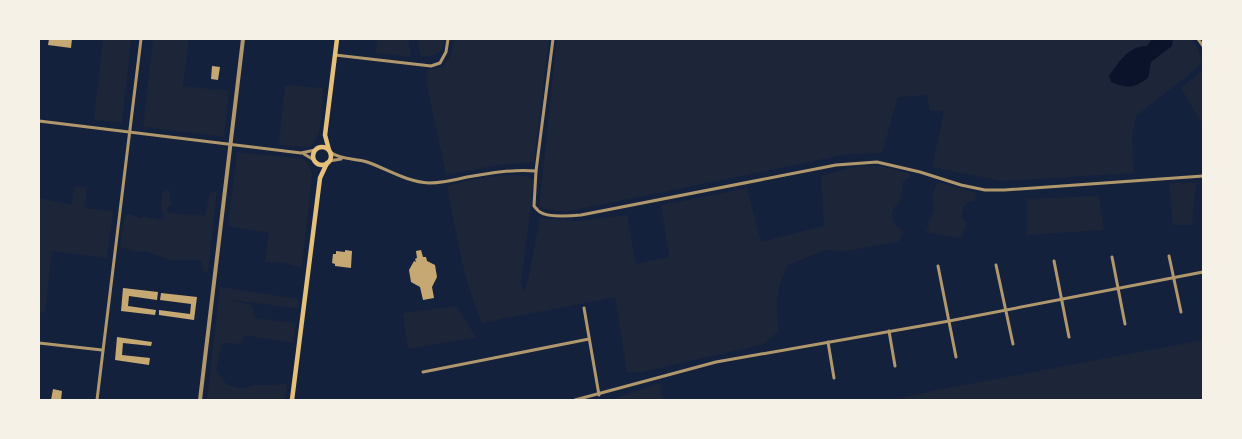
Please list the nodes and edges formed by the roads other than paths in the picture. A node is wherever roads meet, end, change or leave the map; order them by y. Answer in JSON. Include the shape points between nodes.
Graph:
{"nodes":[{"id":1,"x":141,"y":39,"type":"edge"},
{"id":2,"x":243,"y":39,"type":"edge"},
{"id":3,"x":336,"y":39,"type":"edge"},
{"id":4,"x":448,"y":39,"type":"edge"},
{"id":5,"x":553,"y":39,"type":"edge"},
{"id":6,"x":1198,"y":39,"type":"edge"},
{"id":7,"x":1203,"y":46,"type":"edge"},
{"id":8,"x":334,"y":54,"type":"junction"},
{"id":9,"x":39,"y":120,"type":"edge"},
{"id":10,"x":130,"y":132,"type":"junction"},
{"id":11,"x":325,"y":135,"type":"junction"},
{"id":12,"x":230,"y":145,"type":"junction"},
{"id":13,"x":316,"y":150,"type":"junction"},
{"id":14,"x":330,"y":151,"type":"junction"},
{"id":15,"x":300,"y":153,"type":"junction"},
{"id":16,"x":344,"y":158,"type":"junction"},
{"id":17,"x":315,"y":161,"type":"junction"},
{"id":18,"x":328,"y":162,"type":"junction"},
{"id":19,"x":536,"y":171,"type":"junction"},
{"id":20,"x":1203,"y":176,"type":"edge"},
{"id":21,"x":320,"y":178,"type":"junction"},
{"id":22,"x":1169,"y":256,"type":"dead end"},
{"id":23,"x":1112,"y":257,"type":"dead end"},
{"id":24,"x":1054,"y":262,"type":"dead end"},
{"id":25,"x":996,"y":265,"type":"dead end"},
{"id":26,"x":938,"y":266,"type":"dead end"},
{"id":27,"x":1203,"y":272,"type":"edge"},
{"id":28,"x":1174,"y":277,"type":"junction"},
{"id":29,"x":1117,"y":288,"type":"junction"},
{"id":30,"x":1060,"y":300,"type":"junction"},
{"id":31,"x":584,"y":308,"type":"dead end"},
{"id":32,"x":1005,"y":309,"type":"junction"},
{"id":33,"x":1181,"y":312,"type":"dead end"},
{"id":34,"x":949,"y":321,"type":"junction"},
{"id":35,"x":1125,"y":324,"type":"dead end"},
{"id":36,"x":889,"y":332,"type":"junction"},
{"id":37,"x":1069,"y":337,"type":"dead end"},
{"id":38,"x":589,"y":339,"type":"junction"},
{"id":39,"x":39,"y":342,"type":"edge"},
{"id":40,"x":828,"y":342,"type":"junction"},
{"id":41,"x":1013,"y":344,"type":"dead end"},
{"id":42,"x":102,"y":350,"type":"junction"},
{"id":43,"x":956,"y":357,"type":"dead end"},
{"id":44,"x":895,"y":366,"type":"dead end"},
{"id":45,"x":423,"y":372,"type":"dead end"},
{"id":46,"x":834,"y":378,"type":"dead end"},
{"id":47,"x":599,"y":395,"type":"junction"},
{"id":48,"x":97,"y":400,"type":"edge"},
{"id":49,"x":200,"y":400,"type":"edge"},
{"id":50,"x":292,"y":400,"type":"edge"},
{"id":51,"x":575,"y":400,"type":"edge"}],
"edges":[{"from":1,"to":10,"type":"street"},
{"from":2,"to":12,"type":"street"},
{"from":3,"to":8,"type":"main road"},
{"from":4,"to":8,"type":"street","via":[[440,63],[431,66]]},
{"from":5,"to":19,"type":"street"},
{"from":6,"to":7,"type":"street"},
{"from":8,"to":11,"type":"main road"},
{"from":9,"to":10,"type":"street"},
{"from":10,"to":12,"type":"street"},
{"from":10,"to":42,"type":"street"},
{"from":11,"to":13,"type":"main road"},
{"from":11,"to":14,"type":"main road"},
{"from":12,"to":15,"type":"street"},
{"from":12,"to":49,"type":"street"},
{"from":13,"to":14,"type":"main road","via":[[323,147]]},
{"from":13,"to":15,"type":"street"},
{"from":13,"to":17,"type":"main road"},
{"from":14,"to":16,"type":"street"},
{"from":14,"to":18,"type":"main road"},
{"from":15,"to":17,"type":"street"},
{"from":16,"to":18,"type":"street"},
{"from":16,"to":19,"type":"street","via":[[428,183],[493,172]]},
{"from":17,"to":18,"type":"main road","via":[[322,165]]},
{"from":17,"to":21,"type":"main road"},
{"from":18,"to":21,"type":"main road"},
{"from":19,"to":20,"type":"street","via":[[534,206],[540,212],[566,216],[836,165],[877,162],[985,190]]},
{"from":21,"to":50,"type":"main road"},
{"from":22,"to":28,"type":"street"},
{"from":23,"to":29,"type":"street"},
{"from":24,"to":30,"type":"street"},
{"from":25,"to":32,"type":"street"},
{"from":26,"to":34,"type":"street"},
{"from":27,"to":28,"type":"street"},
{"from":28,"to":29,"type":"street"},
{"from":28,"to":33,"type":"street"},
{"from":29,"to":30,"type":"street"},
{"from":29,"to":35,"type":"street"},
{"from":30,"to":32,"type":"street"},
{"from":30,"to":37,"type":"street"},
{"from":31,"to":38,"type":"street"},
{"from":32,"to":34,"type":"street"},
{"from":32,"to":41,"type":"street"},
{"from":34,"to":36,"type":"street"},
{"from":34,"to":43,"type":"street"},
{"from":36,"to":40,"type":"street"},
{"from":36,"to":44,"type":"street"},
{"from":38,"to":45,"type":"street"},
{"from":38,"to":47,"type":"street"},
{"from":39,"to":42,"type":"street"},
{"from":40,"to":46,"type":"street"},
{"from":40,"to":47,"type":"street","via":[[716,362]]},
{"from":42,"to":48,"type":"street"},
{"from":47,"to":51,"type":"street"}]}
